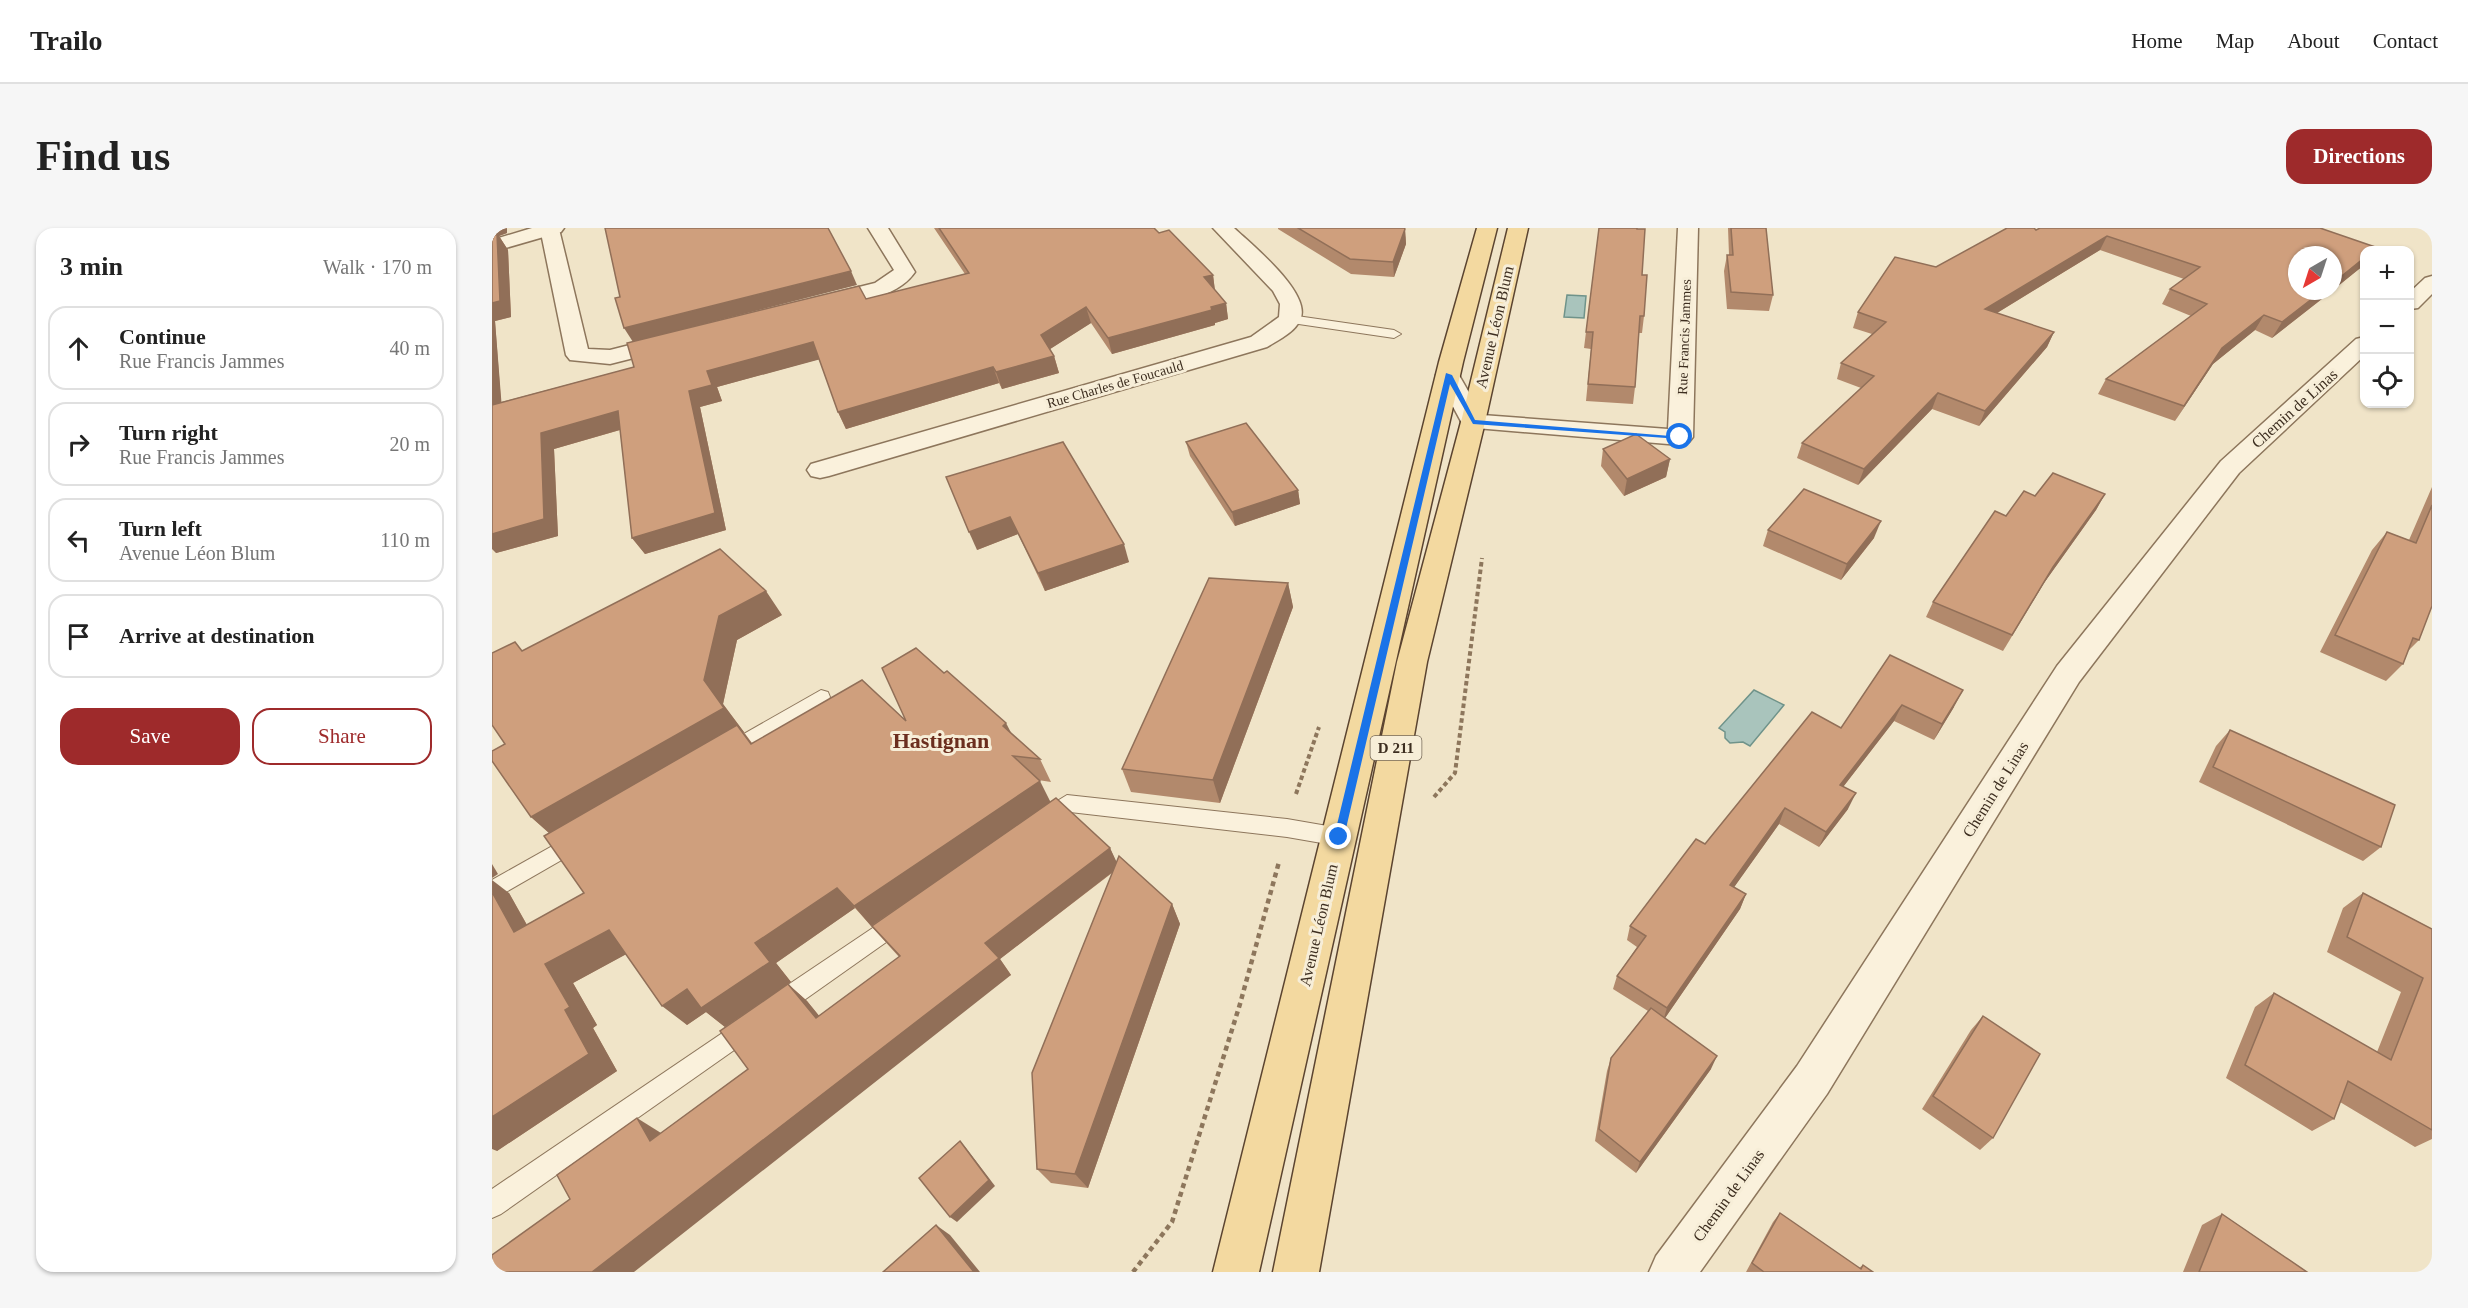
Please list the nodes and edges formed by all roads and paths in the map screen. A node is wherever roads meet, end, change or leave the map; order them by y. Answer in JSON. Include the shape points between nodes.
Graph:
{"nodes":[{"id":1,"x":878,"y":228,"type":"edge"},
{"id":2,"x":1223,"y":228,"type":"edge"},
{"id":3,"x":1487,"y":228,"type":"edge"},
{"id":4,"x":1518,"y":228,"type":"edge"},
{"id":5,"x":1688,"y":228,"type":"edge"},
{"id":6,"x":552,"y":229,"type":"edge"},
{"id":7,"x":492,"y":246,"type":"edge"},
{"id":8,"x":2432,"y":282,"type":"edge"},
{"id":9,"x":2412,"y":300,"type":"edge"},
{"id":10,"x":803,"y":308,"type":"edge"},
{"id":11,"x":1290,"y":319,"type":"junction"},
{"id":12,"x":1394,"y":334,"type":"dead end"},
{"id":13,"x":690,"y":337,"type":"edge"},
{"id":14,"x":2360,"y":348,"type":"edge"},
{"id":15,"x":1448,"y":375,"type":"junction"},
{"id":16,"x":1473,"y":422,"type":"junction"},
{"id":17,"x":820,"y":470,"type":"dead end"},
{"id":18,"x":1483,"y":553,"type":"dead end"},
{"id":19,"x":822,"y":697,"type":"dead end"},
{"id":20,"x":708,"y":764,"type":"edge"},
{"id":21,"x":1434,"y":797,"type":"dead end"},
{"id":22,"x":1028,"y":830,"type":"edge"},
{"id":23,"x":595,"y":831,"type":"edge"},
{"id":24,"x":1339,"y":837,"type":"junction"},
{"id":25,"x":1277,"y":872,"type":"dead end"},
{"id":26,"x":492,"y":891,"type":"edge"},
{"id":27,"x":921,"y":905,"type":"edge"},
{"id":28,"x":492,"y":1205,"type":"edge"},
{"id":29,"x":1133,"y":1272,"type":"edge"},
{"id":30,"x":1236,"y":1272,"type":"edge"},
{"id":31,"x":1296,"y":1272,"type":"edge"},
{"id":32,"x":1672,"y":1272,"type":"edge"}],
"edges":[{"from":1,"to":10,"type":"street","via":[[904,272],[883,288]]},
{"from":2,"to":11,"type":"street","via":[[1282,288],[1291,304]]},
{"from":3,"to":15,"type":"main road","name":"Avenue Léon Blum","number":"D 211"},
{"from":4,"to":16,"type":"main road","name":"Avenue Léon Blum","number":"D 211"},
{"from":5,"to":16,"type":"street","name":"Rue Francis Jammes","via":[[1680,437]]},
{"from":6,"to":7,"type":"street"},
{"from":6,"to":13,"type":"street","via":[[578,355],[610,357]]},
{"from":8,"to":9,"type":"street"},
{"from":11,"to":12,"type":"lane"},
{"from":11,"to":17,"type":"street","name":"Rue Charles de Foucauld","via":[[1260,342]]},
{"from":14,"to":32,"type":"street","name":"Chemin de Linas","via":[[2230,467],[2068,674],[1812,1080]]},
{"from":15,"to":16,"type":"street"},
{"from":15,"to":24,"type":"main road","name":"Avenue Léon Blum","number":"D 211"},
{"from":16,"to":31,"type":"main road","name":"Avenue Léon Blum","number":"D 211","via":[[1412,662]]},
{"from":18,"to":21,"type":"path","via":[[1455,773]]},
{"from":19,"to":20,"type":"lane"},
{"from":22,"to":24,"type":"lane","via":[[1067,803]]},
{"from":23,"to":26,"type":"lane"},
{"from":24,"to":30,"type":"main road","name":"Avenue Léon Blum","number":"D 211"},
{"from":25,"to":29,"type":"path","via":[[1172,1222]]},
{"from":27,"to":28,"type":"lane"}]}
